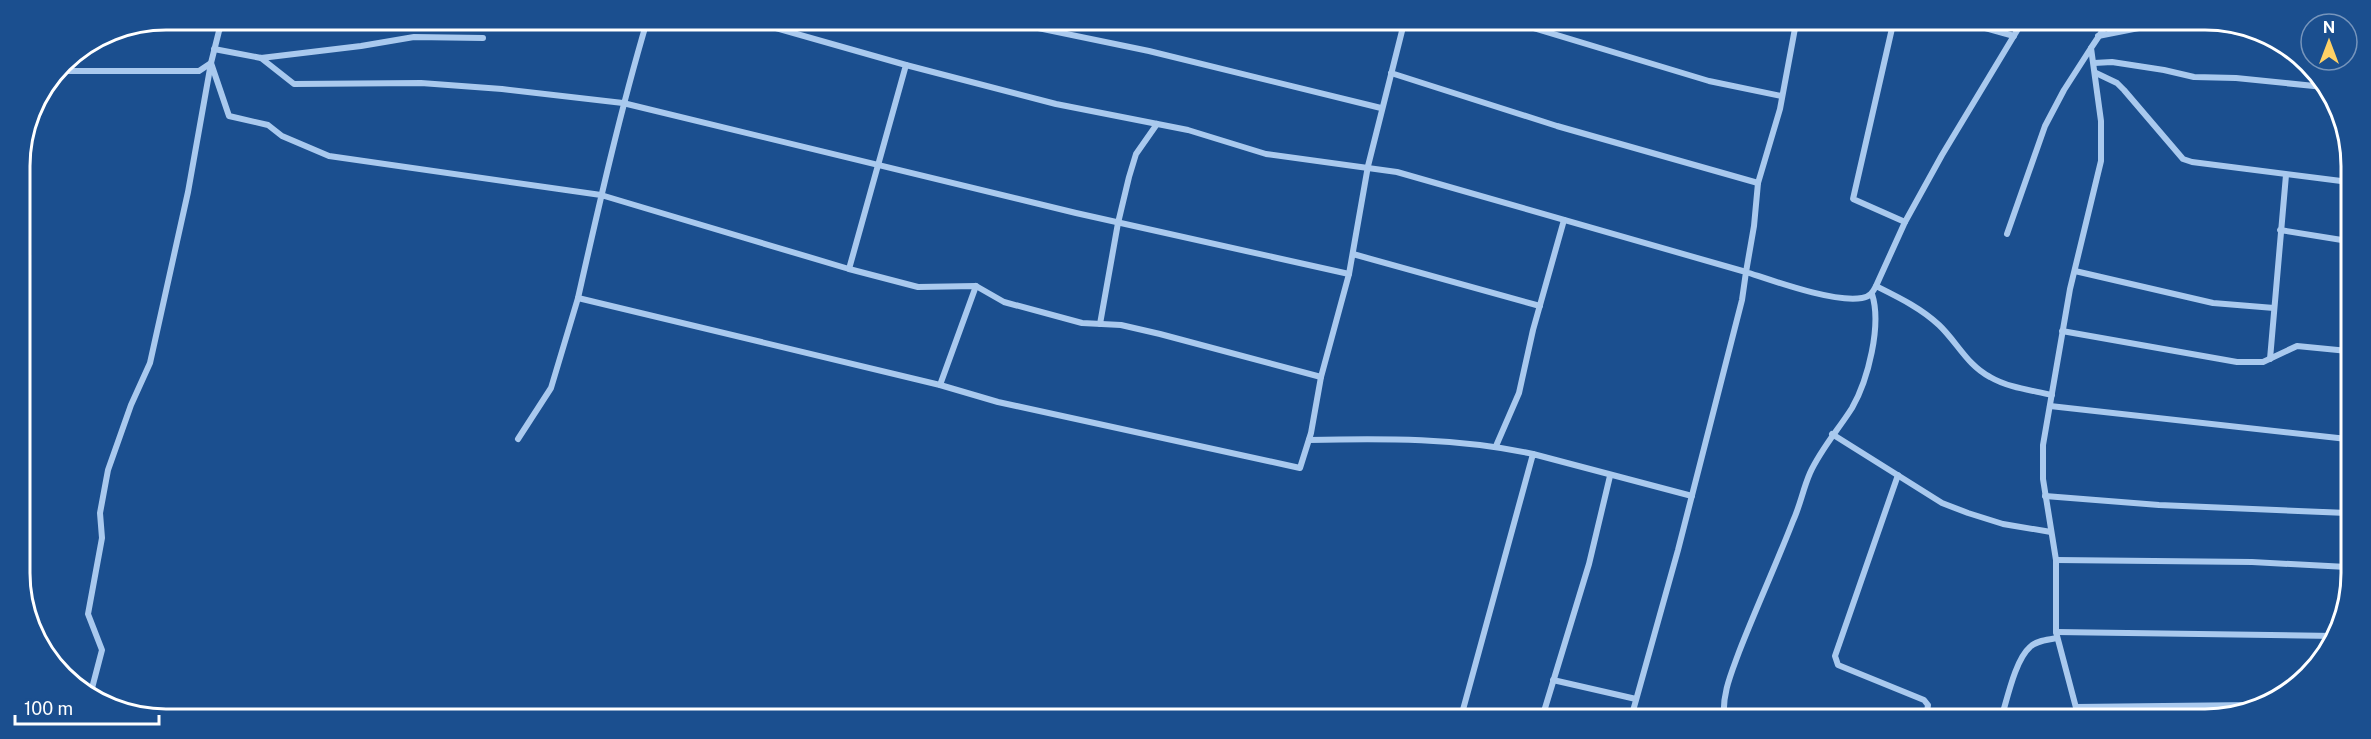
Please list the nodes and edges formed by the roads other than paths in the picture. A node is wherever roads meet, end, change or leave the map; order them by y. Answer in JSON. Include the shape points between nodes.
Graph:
{"nodes":[{"id":1,"x":220,"y":30,"type":"edge"},
{"id":2,"x":644,"y":30,"type":"edge"},
{"id":3,"x":783,"y":30,"type":"edge"},
{"id":4,"x":1048,"y":30,"type":"edge"},
{"id":5,"x":1402,"y":30,"type":"edge"},
{"id":6,"x":1540,"y":30,"type":"edge"},
{"id":7,"x":1795,"y":30,"type":"edge"},
{"id":8,"x":1892,"y":30,"type":"edge"},
{"id":9,"x":1992,"y":30,"type":"edge"},
{"id":10,"x":2018,"y":30,"type":"edge"},
{"id":11,"x":2102,"y":30,"type":"edge"},
{"id":12,"x":2128,"y":30,"type":"edge"},
{"id":13,"x":2014,"y":36,"type":"junction"},
{"id":14,"x":2098,"y":36,"type":"junction"},
{"id":15,"x":483,"y":38,"type":"dead end"},
{"id":16,"x":2091,"y":48,"type":"junction"},
{"id":17,"x":214,"y":49,"type":"junction"},
{"id":18,"x":261,"y":58,"type":"junction"},
{"id":19,"x":211,"y":63,"type":"junction"},
{"id":20,"x":2094,"y":63,"type":"junction"},
{"id":21,"x":906,"y":65,"type":"junction"},
{"id":22,"x":69,"y":71,"type":"edge"},
{"id":23,"x":1391,"y":73,"type":"junction"},
{"id":24,"x":2096,"y":74,"type":"junction"},
{"id":25,"x":2315,"y":86,"type":"edge"},
{"id":26,"x":1781,"y":96,"type":"junction"},
{"id":27,"x":622,"y":103,"type":"junction"},
{"id":28,"x":1381,"y":108,"type":"junction"},
{"id":29,"x":1157,"y":124,"type":"junction"},
{"id":30,"x":879,"y":165,"type":"junction"},
{"id":31,"x":1368,"y":166,"type":"junction"},
{"id":32,"x":2286,"y":175,"type":"junction"},
{"id":33,"x":2341,"y":181,"type":"edge"},
{"id":34,"x":1758,"y":183,"type":"junction"},
{"id":35,"x":601,"y":195,"type":"junction"},
{"id":36,"x":1564,"y":220,"type":"junction"},
{"id":37,"x":1905,"y":222,"type":"junction"},
{"id":38,"x":1118,"y":223,"type":"junction"},
{"id":39,"x":2280,"y":230,"type":"junction"},
{"id":40,"x":2007,"y":234,"type":"dead end"},
{"id":41,"x":2341,"y":240,"type":"edge"},
{"id":42,"x":1353,"y":254,"type":"junction"},
{"id":43,"x":849,"y":269,"type":"junction"},
{"id":44,"x":2074,"y":271,"type":"junction"},
{"id":45,"x":1746,"y":272,"type":"junction"},
{"id":46,"x":1349,"y":274,"type":"junction"},
{"id":47,"x":976,"y":286,"type":"junction"},
{"id":48,"x":1876,"y":286,"type":"junction"},
{"id":49,"x":1872,"y":294,"type":"junction"},
{"id":50,"x":578,"y":298,"type":"junction"},
{"id":51,"x":1540,"y":306,"type":"junction"},
{"id":52,"x":2274,"y":308,"type":"junction"},
{"id":53,"x":1100,"y":324,"type":"junction"},
{"id":54,"x":2062,"y":331,"type":"junction"},
{"id":55,"x":2341,"y":350,"type":"edge"},
{"id":56,"x":2270,"y":359,"type":"junction"},
{"id":57,"x":1321,"y":377,"type":"junction"},
{"id":58,"x":940,"y":385,"type":"junction"},
{"id":59,"x":2052,"y":395,"type":"junction"},
{"id":60,"x":2050,"y":406,"type":"junction"},
{"id":61,"x":1832,"y":435,"type":"junction"},
{"id":62,"x":2341,"y":438,"type":"edge"},
{"id":63,"x":518,"y":439,"type":"dead end"},
{"id":64,"x":1309,"y":440,"type":"junction"},
{"id":65,"x":1496,"y":446,"type":"junction"},
{"id":66,"x":1533,"y":454,"type":"junction"},
{"id":67,"x":1898,"y":475,"type":"junction"},
{"id":68,"x":1610,"y":476,"type":"junction"},
{"id":69,"x":1692,"y":496,"type":"junction"},
{"id":70,"x":2045,"y":496,"type":"junction"},
{"id":71,"x":2341,"y":513,"type":"edge"},
{"id":72,"x":2051,"y":532,"type":"junction"},
{"id":73,"x":2056,"y":560,"type":"junction"},
{"id":74,"x":2341,"y":567,"type":"edge"},
{"id":75,"x":2057,"y":635,"type":"junction"},
{"id":76,"x":2326,"y":636,"type":"edge"},
{"id":77,"x":1553,"y":680,"type":"junction"},
{"id":78,"x":92,"y":687,"type":"edge"},
{"id":79,"x":1636,"y":699,"type":"junction"},
{"id":80,"x":2236,"y":705,"type":"edge"},
{"id":81,"x":2076,"y":706,"type":"junction"},
{"id":82,"x":1463,"y":709,"type":"edge"},
{"id":83,"x":1545,"y":709,"type":"edge"},
{"id":84,"x":1633,"y":709,"type":"edge"},
{"id":85,"x":1724,"y":709,"type":"edge"},
{"id":86,"x":1927,"y":709,"type":"edge"},
{"id":87,"x":2004,"y":709,"type":"edge"},
{"id":88,"x":2077,"y":709,"type":"edge"}],
"edges":[{"from":1,"to":17,"type":"street"},
{"from":2,"to":27,"type":"street"},
{"from":3,"to":21,"type":"street"},
{"from":4,"to":28,"type":"street"},
{"from":5,"to":23,"type":"street"},
{"from":6,"to":26,"type":"street","via":[[1709,81]]},
{"from":7,"to":26,"type":"street"},
{"from":8,"to":37,"type":"street","via":[[1853,199]]},
{"from":9,"to":13,"type":"street"},
{"from":10,"to":13,"type":"street"},
{"from":11,"to":14,"type":"street"},
{"from":12,"to":14,"type":"street"},
{"from":13,"to":37,"type":"street"},
{"from":14,"to":16,"type":"street"},
{"from":15,"to":18,"type":"street","via":[[414,37]]},
{"from":16,"to":20,"type":"street"},
{"from":16,"to":40,"type":"street","via":[[2045,126]]},
{"from":17,"to":18,"type":"street"},
{"from":17,"to":19,"type":"street"},
{"from":18,"to":27,"type":"street","via":[[294,84],[421,82]]},
{"from":19,"to":22,"type":"street","via":[[199,71]]},
{"from":19,"to":35,"type":"street","via":[[229,116],[268,125],[282,136],[329,156]]},
{"from":19,"to":78,"type":"street","via":[[188,192],[150,363],[108,470],[100,513],[102,538],[88,614],[102,650]]},
{"from":20,"to":24,"type":"street"},
{"from":20,"to":25,"type":"street","via":[[2112,62],[2194,77]]},
{"from":21,"to":29,"type":"street","via":[[1056,104]]},
{"from":21,"to":30,"type":"street"},
{"from":23,"to":28,"type":"street"},
{"from":23,"to":34,"type":"street","via":[[1557,126]]},
{"from":24,"to":32,"type":"street","via":[[2117,83],[2183,159]]},
{"from":24,"to":44,"type":"street","via":[[2101,161]]},
{"from":26,"to":34,"type":"street"},
{"from":27,"to":30,"type":"street"},
{"from":27,"to":35,"type":"street"},
{"from":28,"to":31,"type":"street"},
{"from":29,"to":31,"type":"street","via":[[1266,154]]},
{"from":29,"to":38,"type":"street","via":[[1136,154]]},
{"from":30,"to":38,"type":"street"},
{"from":30,"to":43,"type":"street"},
{"from":31,"to":36,"type":"street"},
{"from":31,"to":42,"type":"street"},
{"from":32,"to":33,"type":"street"},
{"from":32,"to":39,"type":"street"},
{"from":34,"to":45,"type":"street"},
{"from":35,"to":43,"type":"street"},
{"from":35,"to":50,"type":"street"},
{"from":36,"to":45,"type":"street"},
{"from":36,"to":51,"type":"street"},
{"from":37,"to":48,"type":"street"},
{"from":38,"to":46,"type":"street"},
{"from":38,"to":53,"type":"street"},
{"from":39,"to":41,"type":"street"},
{"from":39,"to":52,"type":"street"},
{"from":42,"to":46,"type":"street"},
{"from":42,"to":51,"type":"street"},
{"from":43,"to":47,"type":"street","via":[[918,287]]},
{"from":44,"to":52,"type":"street","via":[[2213,303]]},
{"from":44,"to":54,"type":"street"},
{"from":45,"to":49,"type":"street","via":[[1820,294],[1863,298]]},
{"from":45,"to":69,"type":"street"},
{"from":46,"to":57,"type":"street"},
{"from":47,"to":53,"type":"street","via":[[1004,302]]},
{"from":47,"to":58,"type":"street"},
{"from":48,"to":49,"type":"street"},
{"from":48,"to":59,"type":"street","via":[[1940,325],[1974,366],[1990,377]]},
{"from":49,"to":61,"type":"street","via":[[1876,332],[1860,390]]},
{"from":50,"to":58,"type":"street"},
{"from":50,"to":63,"type":"street","via":[[550,388]]},
{"from":51,"to":65,"type":"street","via":[[1519,393]]},
{"from":52,"to":56,"type":"street"},
{"from":53,"to":57,"type":"street","via":[[1160,334]]},
{"from":54,"to":56,"type":"street","via":[[2237,362],[2263,363]]},
{"from":54,"to":59,"type":"street"},
{"from":55,"to":56,"type":"street","via":[[2297,346]]},
{"from":57,"to":64,"type":"street"},
{"from":58,"to":64,"type":"street","via":[[998,402],[1300,468]]},
{"from":59,"to":60,"type":"street"},
{"from":60,"to":62,"type":"street"},
{"from":60,"to":70,"type":"street","via":[[2043,445]]},
{"from":61,"to":67,"type":"street"},
{"from":61,"to":85,"type":"street","via":[[1810,474],[1748,630],[1723,698]]},
{"from":64,"to":65,"type":"street","via":[[1372,438]]},
{"from":65,"to":66,"type":"street"},
{"from":66,"to":68,"type":"street"},
{"from":66,"to":82,"type":"street"},
{"from":67,"to":72,"type":"street","via":[[1942,503],[1968,513]]},
{"from":67,"to":86,"type":"street","via":[[1835,656],[1838,665],[1924,700]]},
{"from":68,"to":69,"type":"street"},
{"from":68,"to":77,"type":"street","via":[[1589,564]]},
{"from":69,"to":79,"type":"street"},
{"from":70,"to":71,"type":"street"},
{"from":70,"to":72,"type":"street"},
{"from":72,"to":73,"type":"street"},
{"from":73,"to":74,"type":"street"},
{"from":73,"to":75,"type":"street"},
{"from":75,"to":76,"type":"street"},
{"from":75,"to":81,"type":"street"},
{"from":75,"to":87,"type":"street","via":[[2029,647]]},
{"from":77,"to":79,"type":"street"},
{"from":77,"to":83,"type":"street"},
{"from":79,"to":84,"type":"street"},
{"from":80,"to":81,"type":"street"},
{"from":81,"to":88,"type":"street"}]}
